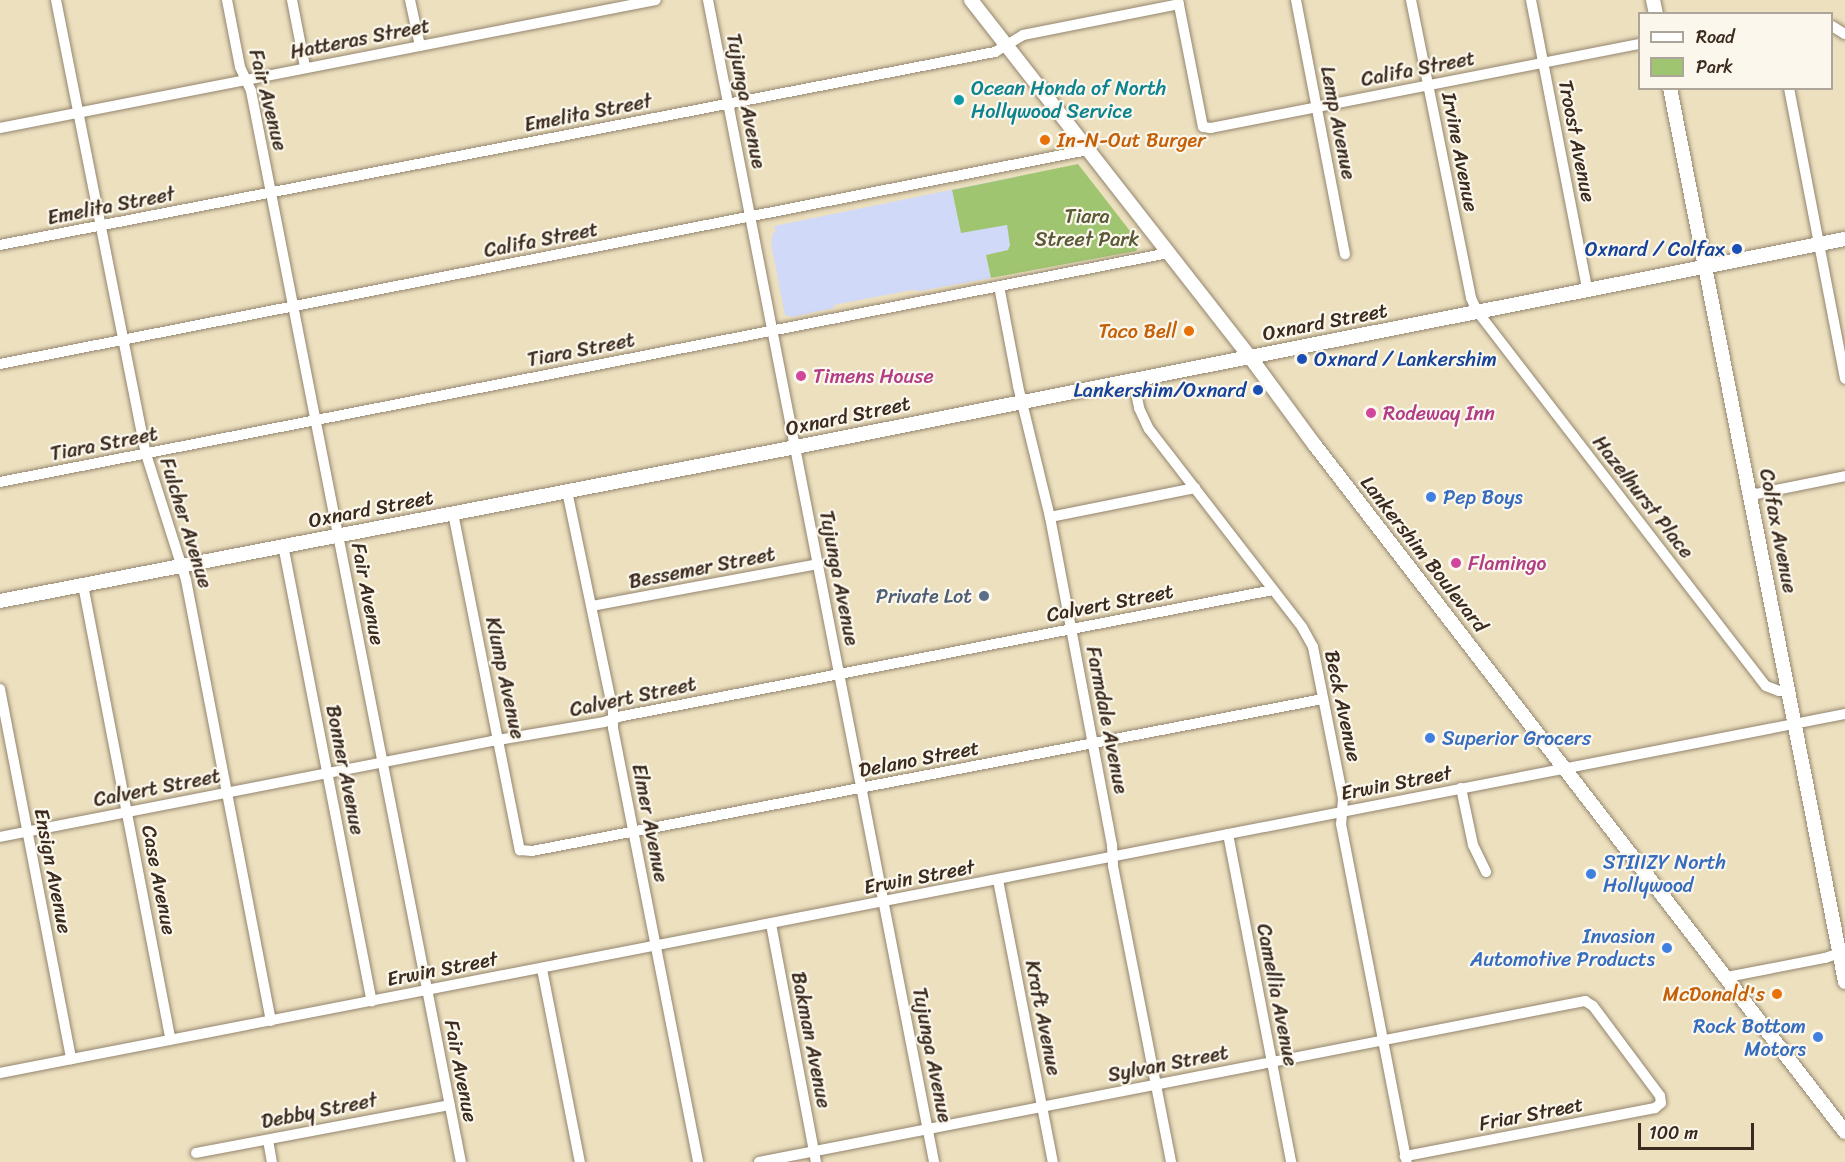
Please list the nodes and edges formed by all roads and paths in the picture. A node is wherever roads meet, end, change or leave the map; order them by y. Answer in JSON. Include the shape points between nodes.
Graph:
{"nodes":[{"id":1,"x":56,"y":0,"type":"edge"},
{"id":2,"x":227,"y":0,"type":"edge"},
{"id":3,"x":292,"y":0,"type":"edge"},
{"id":4,"x":410,"y":0,"type":"edge"},
{"id":5,"x":657,"y":0,"type":"edge"},
{"id":6,"x":708,"y":0,"type":"edge"},
{"id":7,"x":971,"y":0,"type":"edge"},
{"id":8,"x":1296,"y":0,"type":"edge"},
{"id":9,"x":1411,"y":0,"type":"edge"},
{"id":10,"x":1531,"y":0,"type":"edge"},
{"id":11,"x":1179,"y":2,"type":"edge"},
{"id":12,"x":1638,"y":44,"type":"edge"},
{"id":13,"x":1007,"y":45,"type":"junction"},
{"id":14,"x":420,"y":46,"type":"junction"},
{"id":15,"x":1543,"y":63,"type":"junction"},
{"id":16,"x":305,"y":68,"type":"junction"},
{"id":17,"x":245,"y":79,"type":"junction"},
{"id":18,"x":1428,"y":85,"type":"junction"},
{"id":19,"x":1670,"y":90,"type":"edge"},
{"id":20,"x":1789,"y":90,"type":"edge"},
{"id":21,"x":728,"y":104,"type":"junction"},
{"id":22,"x":1317,"y":107,"type":"junction"},
{"id":23,"x":78,"y":112,"type":"junction"},
{"id":24,"x":0,"y":128,"type":"edge"},
{"id":25,"x":1088,"y":150,"type":"junction"},
{"id":26,"x":271,"y":193,"type":"junction"},
{"id":27,"x":750,"y":218,"type":"junction"},
{"id":28,"x":100,"y":226,"type":"junction"},
{"id":29,"x":1845,"y":239,"type":"edge"},
{"id":30,"x":1819,"y":244,"type":"junction"},
{"id":31,"x":0,"y":245,"type":"edge"},
{"id":32,"x":1168,"y":253,"type":"junction"},
{"id":33,"x":1345,"y":254,"type":"dead end"},
{"id":34,"x":1705,"y":267,"type":"junction"},
{"id":35,"x":999,"y":286,"type":"junction"},
{"id":36,"x":1587,"y":289,"type":"junction"},
{"id":37,"x":292,"y":307,"type":"junction"},
{"id":38,"x":1477,"y":311,"type":"junction"},
{"id":39,"x":773,"y":331,"type":"junction"},
{"id":40,"x":123,"y":340,"type":"junction"},
{"id":41,"x":1250,"y":357,"type":"junction"},
{"id":42,"x":0,"y":364,"type":"edge"},
{"id":43,"x":1133,"y":379,"type":"junction"},
{"id":44,"x":1845,"y":379,"type":"edge"},
{"id":45,"x":1024,"y":401,"type":"junction"},
{"id":46,"x":315,"y":421,"type":"junction"},
{"id":47,"x":796,"y":447,"type":"junction"},
{"id":48,"x":146,"y":454,"type":"junction"},
{"id":49,"x":1845,"y":476,"type":"edge"},
{"id":50,"x":0,"y":482,"type":"edge"},
{"id":51,"x":1195,"y":488,"type":"junction"},
{"id":52,"x":567,"y":491,"type":"junction"},
{"id":53,"x":1751,"y":495,"type":"junction"},
{"id":54,"x":453,"y":513,"type":"junction"},
{"id":55,"x":1050,"y":517,"type":"junction"},
{"id":56,"x":338,"y":535,"type":"junction"},
{"id":57,"x":283,"y":545,"type":"junction"},
{"id":58,"x":818,"y":564,"type":"junction"},
{"id":59,"x":182,"y":565,"type":"junction"},
{"id":60,"x":83,"y":585,"type":"junction"},
{"id":61,"x":1274,"y":590,"type":"junction"},
{"id":62,"x":0,"y":601,"type":"edge"},
{"id":63,"x":592,"y":606,"type":"junction"},
{"id":64,"x":1072,"y":629,"type":"junction"},
{"id":65,"x":839,"y":674,"type":"junction"},
{"id":66,"x":0,"y":689,"type":"edge"},
{"id":67,"x":1789,"y":691,"type":"junction"},
{"id":68,"x":1323,"y":699,"type":"junction"},
{"id":69,"x":1845,"y":714,"type":"edge"},
{"id":70,"x":614,"y":719,"type":"junction"},
{"id":71,"x":1796,"y":723,"type":"junction"},
{"id":72,"x":499,"y":740,"type":"junction"},
{"id":73,"x":1093,"y":743,"type":"junction"},
{"id":74,"x":383,"y":762,"type":"junction"},
{"id":75,"x":1564,"y":767,"type":"junction"},
{"id":76,"x":328,"y":773,"type":"junction"},
{"id":77,"x":861,"y":788,"type":"junction"},
{"id":78,"x":1461,"y":788,"type":"junction"},
{"id":79,"x":228,"y":793,"type":"junction"},
{"id":80,"x":128,"y":812,"type":"junction"},
{"id":81,"x":1342,"y":812,"type":"junction"},
{"id":82,"x":28,"y":832,"type":"junction"},
{"id":83,"x":633,"y":832,"type":"junction"},
{"id":84,"x":1228,"y":834,"type":"junction"},
{"id":85,"x":0,"y":837,"type":"edge"},
{"id":86,"x":520,"y":850,"type":"joint"},
{"id":87,"x":1113,"y":856,"type":"junction"},
{"id":88,"x":1486,"y":872,"type":"dead end"},
{"id":89,"x":998,"y":880,"type":"junction"},
{"id":90,"x":883,"y":902,"type":"junction"},
{"id":91,"x":771,"y":924,"type":"junction"},
{"id":92,"x":655,"y":946,"type":"junction"},
{"id":93,"x":1842,"y":952,"type":"edge"},
{"id":94,"x":542,"y":969,"type":"junction"},
{"id":95,"x":1727,"y":976,"type":"junction"},
{"id":96,"x":1845,"y":982,"type":"edge"},
{"id":97,"x":427,"y":990,"type":"junction"},
{"id":98,"x":372,"y":1001,"type":"junction"},
{"id":99,"x":271,"y":1021,"type":"junction"},
{"id":100,"x":171,"y":1040,"type":"junction"},
{"id":101,"x":1383,"y":1040,"type":"junction"},
{"id":102,"x":71,"y":1059,"type":"junction"},
{"id":103,"x":1272,"y":1061,"type":"junction"},
{"id":104,"x":0,"y":1073,"type":"edge"},
{"id":105,"x":1156,"y":1084,"type":"junction"},
{"id":106,"x":1661,"y":1103,"type":"joint"},
{"id":107,"x":449,"y":1104,"type":"junction"},
{"id":108,"x":1042,"y":1107,"type":"junction"},
{"id":109,"x":1844,"y":1127,"type":"edge"},
{"id":110,"x":928,"y":1129,"type":"junction"},
{"id":111,"x":268,"y":1140,"type":"junction"},
{"id":112,"x":196,"y":1153,"type":"dead end"},
{"id":113,"x":815,"y":1157,"type":"edge"},
{"id":114,"x":1406,"y":1159,"type":"edge"},
{"id":115,"x":273,"y":1162,"type":"edge"},
{"id":116,"x":461,"y":1162,"type":"edge"},
{"id":117,"x":580,"y":1162,"type":"edge"},
{"id":118,"x":698,"y":1162,"type":"edge"},
{"id":119,"x":759,"y":1162,"type":"edge"},
{"id":120,"x":934,"y":1162,"type":"edge"},
{"id":121,"x":1053,"y":1162,"type":"edge"},
{"id":122,"x":1171,"y":1162,"type":"edge"},
{"id":123,"x":1291,"y":1162,"type":"edge"}],
"edges":[{"from":1,"to":23,"type":"street","name":"Fulcher Avenue"},
{"from":2,"to":17,"type":"street","name":"Fair Avenue"},
{"from":3,"to":16,"type":"street"},
{"from":4,"to":14,"type":"street"},
{"from":5,"to":14,"type":"street","name":"Hatteras Street"},
{"from":6,"to":21,"type":"street","name":"Tujunga Avenue"},
{"from":7,"to":13,"type":"main road","name":"Lankershim Boulevard"},
{"from":8,"to":22,"type":"street","name":"Lemp Avenue"},
{"from":9,"to":18,"type":"street","name":"Irvine Avenue"},
{"from":10,"to":15,"type":"street","name":"Troost Avenue"},
{"from":11,"to":13,"type":"street","name":"Emelita Street","via":[[1023,35]]},
{"from":11,"to":22,"type":"street","name":"Califa Street","via":[[1203,127]]},
{"from":12,"to":15,"type":"street","name":"Califa Street"},
{"from":13,"to":21,"type":"street","name":"Emelita Street","via":[[995,52]]},
{"from":13,"to":25,"type":"main road","name":"Lankershim Boulevard"},
{"from":14,"to":16,"type":"street","name":"Hatteras Street"},
{"from":15,"to":18,"type":"street","name":"Califa Street"},
{"from":15,"to":36,"type":"street","name":"Troost Avenue"},
{"from":16,"to":17,"type":"street","name":"Hatteras Street"},
{"from":17,"to":23,"type":"street","name":"Hatteras Street"},
{"from":17,"to":26,"type":"street","name":"Fair Avenue","via":[[251,91]]},
{"from":18,"to":22,"type":"street","name":"Califa Street"},
{"from":18,"to":38,"type":"street","name":"Irvine Avenue","via":[[1471,298]]},
{"from":19,"to":34,"type":"main road","name":"Colfax Avenue"},
{"from":20,"to":30,"type":"street"},
{"from":21,"to":26,"type":"street","name":"Emelita Street"},
{"from":21,"to":27,"type":"street","name":"Tujunga Avenue"},
{"from":22,"to":33,"type":"street","name":"Lemp Avenue"},
{"from":23,"to":24,"type":"street","name":"Hatteras Street"},
{"from":23,"to":28,"type":"street","name":"Fulcher Avenue"},
{"from":25,"to":27,"type":"street","name":"Califa Street"},
{"from":25,"to":32,"type":"main road","name":"Lankershim Boulevard"},
{"from":26,"to":28,"type":"street","name":"Emelita Street"},
{"from":26,"to":37,"type":"street","name":"Fair Avenue"},
{"from":27,"to":37,"type":"street","name":"Califa Street"},
{"from":27,"to":39,"type":"street","name":"Tujunga Avenue"},
{"from":28,"to":31,"type":"street","name":"Emelita Street"},
{"from":28,"to":40,"type":"street","name":"Fulcher Avenue"},
{"from":29,"to":30,"type":"main road","name":"Oxnard Street"},
{"from":30,"to":34,"type":"main road","name":"Oxnard Street"},
{"from":30,"to":44,"type":"street"},
{"from":32,"to":35,"type":"street","name":"Tiara Street"},
{"from":32,"to":41,"type":"main road","name":"Lankershim Boulevard"},
{"from":34,"to":36,"type":"main road","name":"Oxnard Street"},
{"from":34,"to":53,"type":"main road","name":"Colfax Avenue"},
{"from":35,"to":39,"type":"street","name":"Tiara Street"},
{"from":35,"to":45,"type":"street","name":"Farmdale Avenue"},
{"from":36,"to":38,"type":"main road","name":"Oxnard Street"},
{"from":37,"to":40,"type":"street","name":"Califa Street"},
{"from":37,"to":46,"type":"street","name":"Fair Avenue"},
{"from":38,"to":41,"type":"main road","name":"Oxnard Street"},
{"from":38,"to":67,"type":"street","name":"Hazelhurst Place","via":[[1766,686]]},
{"from":39,"to":46,"type":"street","name":"Tiara Street"},
{"from":39,"to":47,"type":"street","name":"Tujunga Avenue"},
{"from":40,"to":42,"type":"street","name":"Califa Street"},
{"from":40,"to":48,"type":"street","name":"Fulcher Avenue"},
{"from":41,"to":43,"type":"main road","name":"Oxnard Street"},
{"from":41,"to":75,"type":"main road","name":"Lankershim Boulevard"},
{"from":43,"to":45,"type":"main road","name":"Oxnard Street"},
{"from":43,"to":51,"type":"street","name":"Beck Avenue","via":[[1139,408],[1149,429]]},
{"from":45,"to":47,"type":"main road","name":"Oxnard Street"},
{"from":45,"to":55,"type":"street","name":"Farmdale Avenue"},
{"from":46,"to":48,"type":"street","name":"Tiara Street"},
{"from":46,"to":56,"type":"street","name":"Fair Avenue"},
{"from":47,"to":52,"type":"main road","name":"Oxnard Street"},
{"from":47,"to":58,"type":"street","name":"Tujunga Avenue"},
{"from":48,"to":50,"type":"street","name":"Tiara Street"},
{"from":48,"to":59,"type":"street","name":"Fulcher Avenue"},
{"from":49,"to":53,"type":"street"},
{"from":51,"to":55,"type":"street"},
{"from":51,"to":61,"type":"street","name":"Beck Avenue"},
{"from":52,"to":54,"type":"main road","name":"Oxnard Street"},
{"from":52,"to":63,"type":"street","name":"Elmer Avenue"},
{"from":53,"to":67,"type":"main road","name":"Colfax Avenue"},
{"from":54,"to":56,"type":"main road","name":"Oxnard Street"},
{"from":54,"to":72,"type":"street","name":"Klump Avenue"},
{"from":55,"to":64,"type":"street","name":"Farmdale Avenue"},
{"from":56,"to":57,"type":"main road","name":"Oxnard Street"},
{"from":56,"to":74,"type":"street","name":"Fair Avenue"},
{"from":57,"to":59,"type":"main road","name":"Oxnard Street"},
{"from":57,"to":76,"type":"street","name":"Bonner Avenue"},
{"from":58,"to":63,"type":"street","name":"Bessemer Street"},
{"from":58,"to":65,"type":"street","name":"Tujunga Avenue"},
{"from":59,"to":60,"type":"main road","name":"Oxnard Street"},
{"from":59,"to":79,"type":"street","name":"Fulcher Avenue"},
{"from":60,"to":62,"type":"main road","name":"Oxnard Street"},
{"from":60,"to":80,"type":"street","name":"Case Avenue"},
{"from":61,"to":64,"type":"street","name":"Calvert Street"},
{"from":61,"to":68,"type":"street","name":"Beck Avenue","via":[[1313,647]]},
{"from":63,"to":70,"type":"street","name":"Elmer Avenue"},
{"from":64,"to":65,"type":"street","name":"Calvert Street"},
{"from":64,"to":73,"type":"street","name":"Farmdale Avenue"},
{"from":65,"to":70,"type":"street","name":"Calvert Street"},
{"from":65,"to":77,"type":"street","name":"Tujunga Avenue"},
{"from":66,"to":82,"type":"street","name":"Ensign Avenue"},
{"from":67,"to":71,"type":"main road","name":"Colfax Avenue"},
{"from":68,"to":73,"type":"street","name":"Delano Street"},
{"from":68,"to":81,"type":"street","name":"Beck Avenue","via":[[1343,798]]},
{"from":69,"to":71,"type":"street","name":"Erwin Street"},
{"from":70,"to":72,"type":"street","name":"Calvert Street"},
{"from":70,"to":83,"type":"street","name":"Elmer Avenue"},
{"from":71,"to":75,"type":"street","name":"Erwin Street"},
{"from":71,"to":93,"type":"main road","name":"Colfax Avenue"},
{"from":72,"to":74,"type":"street","name":"Calvert Street"},
{"from":72,"to":86,"type":"street","name":"Klump Avenue"},
{"from":73,"to":77,"type":"street","name":"Delano Street"},
{"from":73,"to":87,"type":"street","name":"Farmdale Avenue"},
{"from":74,"to":76,"type":"street","name":"Calvert Street"},
{"from":74,"to":97,"type":"street","name":"Fair Avenue"},
{"from":75,"to":78,"type":"street","name":"Erwin Street"},
{"from":75,"to":95,"type":"main road","name":"Lankershim Boulevard"},
{"from":76,"to":79,"type":"street","name":"Calvert Street"},
{"from":76,"to":98,"type":"street","name":"Bonner Avenue"},
{"from":77,"to":83,"type":"street","name":"Delano Street"},
{"from":77,"to":90,"type":"street","name":"Tujunga Avenue"},
{"from":78,"to":81,"type":"street","name":"Erwin Street"},
{"from":78,"to":88,"type":"street","via":[[1473,845]]},
{"from":79,"to":80,"type":"street","name":"Calvert Street"},
{"from":79,"to":99,"type":"street","name":"Fulcher Avenue"},
{"from":80,"to":82,"type":"street","name":"Calvert Street"},
{"from":80,"to":100,"type":"street","name":"Case Avenue"},
{"from":81,"to":84,"type":"street","name":"Erwin Street"},
{"from":81,"to":101,"type":"street","name":"Beck Avenue","via":[[1341,824]]},
{"from":82,"to":85,"type":"street","name":"Calvert Street"},
{"from":82,"to":102,"type":"street","name":"Ensign Avenue"},
{"from":83,"to":86,"type":"street","name":"Delano Street"},
{"from":83,"to":92,"type":"street","name":"Elmer Avenue"},
{"from":84,"to":87,"type":"street","name":"Erwin Street"},
{"from":84,"to":103,"type":"street","name":"Camellia Avenue"},
{"from":87,"to":89,"type":"street","name":"Erwin Street"},
{"from":87,"to":105,"type":"street","name":"Farmdale Avenue"},
{"from":89,"to":90,"type":"street","name":"Erwin Street"},
{"from":89,"to":108,"type":"street","name":"Kraft Avenue"},
{"from":90,"to":91,"type":"street","name":"Erwin Street"},
{"from":90,"to":110,"type":"street","name":"Tujunga Avenue"},
{"from":91,"to":92,"type":"street","name":"Erwin Street"},
{"from":91,"to":113,"type":"street","name":"Bakman Avenue"},
{"from":92,"to":94,"type":"street","name":"Erwin Street"},
{"from":92,"to":118,"type":"street","name":"Elmer Avenue"},
{"from":93,"to":95,"type":"street"},
{"from":93,"to":96,"type":"main road","name":"Colfax Avenue"},
{"from":94,"to":97,"type":"street","name":"Erwin Street"},
{"from":94,"to":117,"type":"street"},
{"from":95,"to":109,"type":"main road","name":"Lankershim Boulevard"},
{"from":97,"to":98,"type":"street","name":"Erwin Street"},
{"from":97,"to":107,"type":"street","name":"Fair Avenue"},
{"from":98,"to":99,"type":"street","name":"Erwin Street"},
{"from":99,"to":100,"type":"street","name":"Erwin Street"},
{"from":100,"to":102,"type":"street","name":"Erwin Street"},
{"from":101,"to":103,"type":"street","name":"Sylvan Street"},
{"from":101,"to":106,"type":"street","name":"Sylvan Street","via":[[1585,1001],[1593,1006],[1660,1096]]},
{"from":101,"to":114,"type":"street","name":"Beck Avenue"},
{"from":102,"to":104,"type":"street","name":"Erwin Street"},
{"from":103,"to":105,"type":"street","name":"Sylvan Street"},
{"from":103,"to":123,"type":"street","name":"Camellia Avenue"},
{"from":105,"to":108,"type":"street","name":"Sylvan Street"},
{"from":105,"to":122,"type":"street","name":"Farmdale Avenue"},
{"from":106,"to":114,"type":"street","name":"Friar Street","via":[[1655,1108]]},
{"from":107,"to":111,"type":"street","name":"Debby Street"},
{"from":107,"to":116,"type":"street","name":"Fair Avenue"},
{"from":108,"to":110,"type":"street","name":"Sylvan Street"},
{"from":108,"to":121,"type":"street","name":"Kraft Avenue"},
{"from":110,"to":113,"type":"street","name":"Sylvan Street"},
{"from":110,"to":120,"type":"street","name":"Tujunga Avenue"},
{"from":111,"to":112,"type":"street","name":"Debby Street"},
{"from":111,"to":115,"type":"street"},
{"from":113,"to":119,"type":"street","name":"Sylvan Street"}]}
